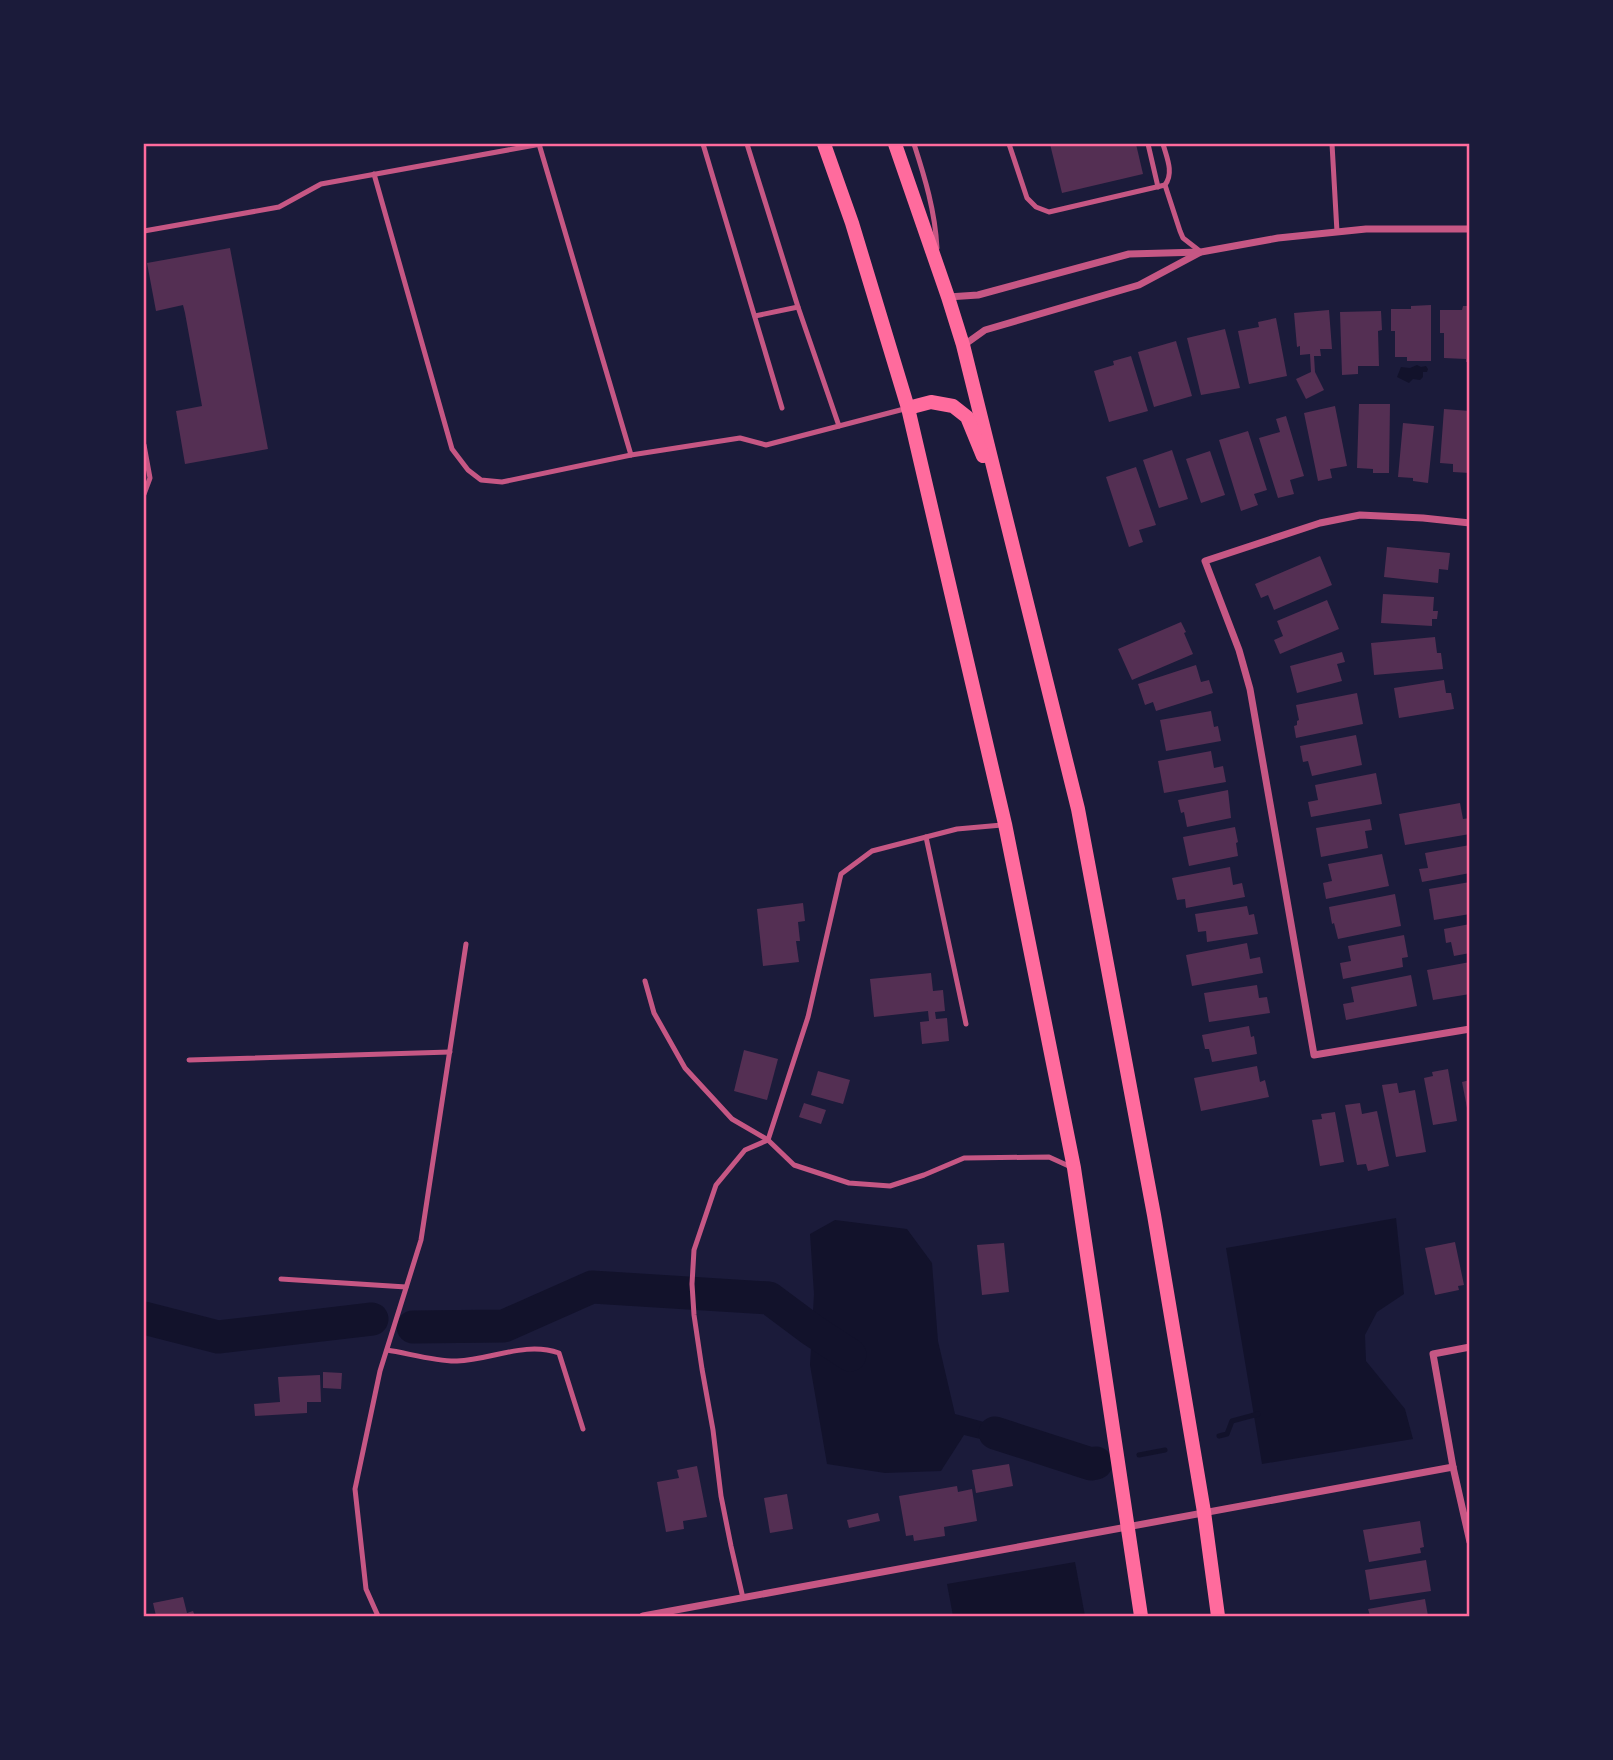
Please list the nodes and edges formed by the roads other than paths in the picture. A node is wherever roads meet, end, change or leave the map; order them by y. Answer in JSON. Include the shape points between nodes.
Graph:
{"nodes":[{"id":1,"x":540,"y":144,"type":"edge"},
{"id":2,"x":703,"y":144,"type":"edge"},
{"id":3,"x":747,"y":144,"type":"edge"},
{"id":4,"x":824,"y":144,"type":"edge"},
{"id":5,"x":895,"y":144,"type":"edge"},
{"id":6,"x":914,"y":144,"type":"edge"},
{"id":7,"x":1009,"y":144,"type":"edge"},
{"id":8,"x":1147,"y":144,"type":"edge"},
{"id":9,"x":1163,"y":144,"type":"edge"},
{"id":10,"x":1332,"y":144,"type":"edge"},
{"id":11,"x":374,"y":174,"type":"junction"},
{"id":12,"x":1161,"y":186,"type":"junction"},
{"id":13,"x":1469,"y":229,"type":"edge"},
{"id":14,"x":144,"y":231,"type":"edge"},
{"id":15,"x":1337,"y":232,"type":"junction"},
{"id":16,"x":1201,"y":252,"type":"junction"},
{"id":17,"x":937,"y":265,"type":"junction"},
{"id":18,"x":948,"y":297,"type":"junction"},
{"id":19,"x":799,"y":307,"type":"junction"},
{"id":20,"x":755,"y":316,"type":"junction"},
{"id":21,"x":963,"y":345,"type":"junction"},
{"id":22,"x":782,"y":408,"type":"dead end"},
{"id":23,"x":908,"y":408,"type":"junction"},
{"id":24,"x":839,"y":426,"type":"junction"},
{"id":25,"x":144,"y":445,"type":"edge"},
{"id":26,"x":631,"y":455,"type":"junction"},
{"id":27,"x":144,"y":494,"type":"edge"},
{"id":28,"x":1002,"y":503,"type":"junction"},
{"id":29,"x":1469,"y":523,"type":"edge"},
{"id":30,"x":1005,"y":824,"type":"junction"},
{"id":31,"x":926,"y":837,"type":"junction"},
{"id":32,"x":466,"y":944,"type":"dead end"},
{"id":33,"x":645,"y":981,"type":"dead end"},
{"id":34,"x":966,"y":1024,"type":"dead end"},
{"id":35,"x":1469,"y":1029,"type":"edge"},
{"id":36,"x":450,"y":1052,"type":"junction"},
{"id":37,"x":189,"y":1060,"type":"dead end"},
{"id":38,"x":768,"y":1140,"type":"junction"},
{"id":39,"x":1074,"y":1168,"type":"junction"},
{"id":40,"x":281,"y":1279,"type":"dead end"},
{"id":41,"x":406,"y":1287,"type":"junction"},
{"id":42,"x":1469,"y":1347,"type":"edge"},
{"id":43,"x":387,"y":1350,"type":"junction"},
{"id":44,"x":583,"y":1429,"type":"dead end"},
{"id":45,"x":1453,"y":1467,"type":"junction"},
{"id":46,"x":1203,"y":1512,"type":"junction"},
{"id":47,"x":1127,"y":1527,"type":"junction"},
{"id":48,"x":1469,"y":1542,"type":"edge"},
{"id":49,"x":743,"y":1598,"type":"junction"},
{"id":50,"x":696,"y":1607,"type":"junction"},
{"id":51,"x":377,"y":1616,"type":"edge"},
{"id":52,"x":643,"y":1616,"type":"edge"},
{"id":53,"x":698,"y":1616,"type":"edge"},
{"id":54,"x":1141,"y":1616,"type":"edge"},
{"id":55,"x":1218,"y":1616,"type":"edge"}],
"edges":[{"from":1,"to":11,"type":"lane"},
{"from":1,"to":26,"type":"lane"},
{"from":2,"to":20,"type":"lane"},
{"from":3,"to":19,"type":"lane"},
{"from":4,"to":23,"type":"main road"},
{"from":5,"to":17,"type":"main road"},
{"from":6,"to":17,"type":"lane","via":[[929,188]]},
{"from":7,"to":12,"type":"lane","via":[[1027,198],[1049,212]]},
{"from":8,"to":12,"type":"lane"},
{"from":9,"to":12,"type":"lane","via":[[1170,178]]},
{"from":10,"to":15,"type":"lane"},
{"from":11,"to":14,"type":"lane","via":[[321,184],[279,207]]},
{"from":11,"to":26,"type":"lane","via":[[452,449],[461,462],[481,480],[502,482]]},
{"from":12,"to":16,"type":"lane","via":[[1183,238]]},
{"from":13,"to":15,"type":"street"},
{"from":15,"to":16,"type":"street"},
{"from":16,"to":18,"type":"street","via":[[1129,254],[978,295]]},
{"from":16,"to":21,"type":"street","via":[[1139,285],[985,330]]},
{"from":17,"to":18,"type":"main road"},
{"from":18,"to":21,"type":"main road"},
{"from":19,"to":20,"type":"lane"},
{"from":19,"to":24,"type":"lane"},
{"from":20,"to":22,"type":"lane"},
{"from":21,"to":28,"type":"main road"},
{"from":23,"to":24,"type":"lane"},
{"from":23,"to":28,"type":"main road","via":[[931,402],[953,406],[967,416]]},
{"from":23,"to":30,"type":"main road"},
{"from":24,"to":26,"type":"lane","via":[[766,445],[740,439]]},
{"from":25,"to":27,"type":"lane","via":[[150,478]]},
{"from":28,"to":46,"type":"main road","via":[[1078,809],[1154,1214]]},
{"from":29,"to":35,"type":"street","via":[[1360,515],[1320,523],[1205,561],[1240,650],[1250,689],[1314,1055]]},
{"from":30,"to":31,"type":"lane"},
{"from":30,"to":39,"type":"main road"},
{"from":31,"to":34,"type":"lane"},
{"from":31,"to":38,"type":"lane","via":[[872,851],[841,874],[808,1017]]},
{"from":32,"to":36,"type":"lane"},
{"from":33,"to":38,"type":"lane","via":[[654,1013],[685,1068],[732,1119]]},
{"from":36,"to":37,"type":"lane"},
{"from":36,"to":41,"type":"lane","via":[[421,1240]]},
{"from":38,"to":39,"type":"lane","via":[[794,1165],[849,1183],[890,1186],[964,1158],[1049,1157]]},
{"from":38,"to":49,"type":"lane","via":[[745,1150],[716,1185],[694,1250],[692,1284],[722,1496]]},
{"from":39,"to":47,"type":"main road"},
{"from":40,"to":41,"type":"lane"},
{"from":41,"to":43,"type":"lane"},
{"from":42,"to":45,"type":"street","via":[[1433,1354]]},
{"from":43,"to":44,"type":"lane","via":[[454,1361],[532,1348],[559,1353]]},
{"from":43,"to":51,"type":"lane","via":[[355,1489],[366,1589]]},
{"from":45,"to":46,"type":"street"},
{"from":45,"to":48,"type":"street"},
{"from":46,"to":47,"type":"street"},
{"from":46,"to":55,"type":"main road"},
{"from":47,"to":49,"type":"street"},
{"from":47,"to":54,"type":"main road"},
{"from":49,"to":50,"type":"street"},
{"from":50,"to":52,"type":"street"},
{"from":50,"to":53,"type":"lane"}]}
